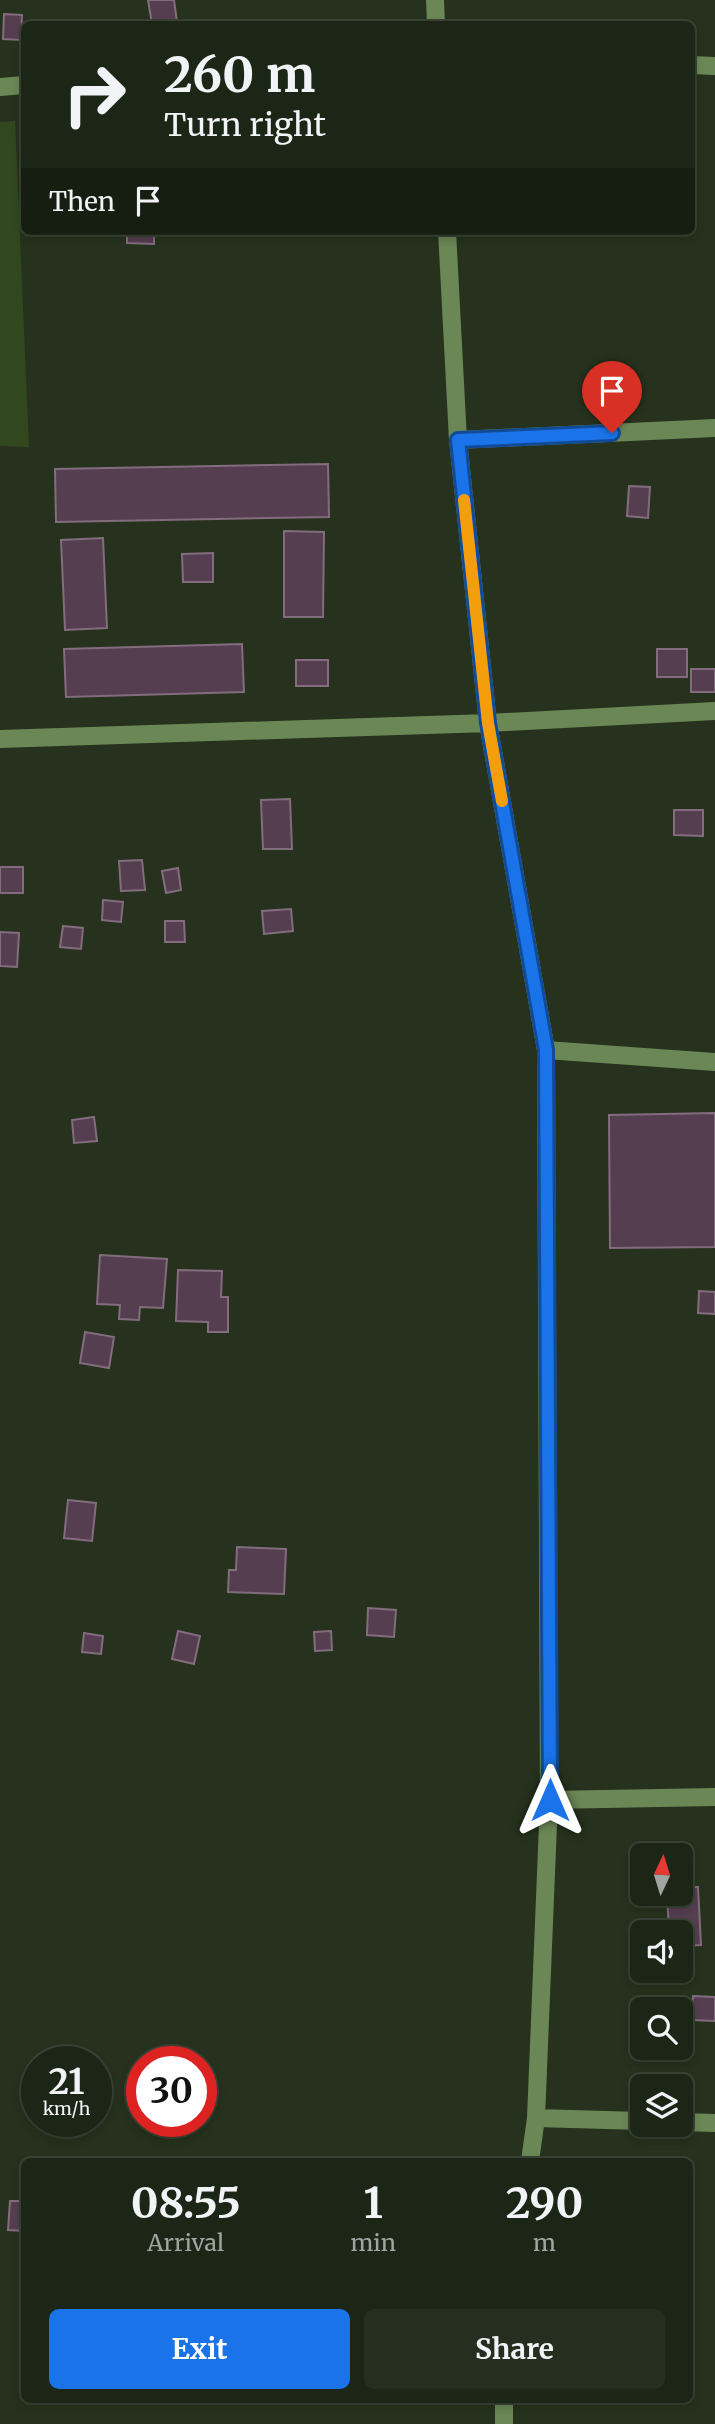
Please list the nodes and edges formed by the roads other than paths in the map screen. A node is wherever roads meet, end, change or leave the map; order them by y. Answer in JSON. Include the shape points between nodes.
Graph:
{"nodes":[{"id":1,"x":435,"y":0,"type":"edge"},
{"id":2,"x":436,"y":21,"type":"edge"},
{"id":3,"x":695,"y":65,"type":"edge"},
{"id":4,"x":715,"y":66,"type":"edge"},
{"id":5,"x":21,"y":85,"type":"edge"},
{"id":6,"x":0,"y":87,"type":"edge"},
{"id":7,"x":447,"y":235,"type":"edge"},
{"id":8,"x":715,"y":428,"type":"edge"},
{"id":9,"x":458,"y":440,"type":"junction"},
{"id":10,"x":715,"y":711,"type":"edge"},
{"id":11,"x":488,"y":723,"type":"junction"},
{"id":12,"x":0,"y":739,"type":"edge"},
{"id":13,"x":546,"y":1050,"type":"junction"},
{"id":14,"x":715,"y":1062,"type":"edge"},
{"id":15,"x":715,"y":1797,"type":"edge"},
{"id":16,"x":550,"y":1800,"type":"junction"},
{"id":17,"x":536,"y":2118,"type":"junction"},
{"id":18,"x":630,"y":2121,"type":"edge"},
{"id":19,"x":693,"y":2122,"type":"edge"},
{"id":20,"x":715,"y":2123,"type":"edge"},
{"id":21,"x":530,"y":2158,"type":"edge"},
{"id":22,"x":504,"y":2403,"type":"edge"},
{"id":23,"x":504,"y":2424,"type":"edge"}],
"edges":[{"from":1,"to":2,"type":"street"},
{"from":3,"to":4,"type":"street"},
{"from":5,"to":6,"type":"street"},
{"from":7,"to":9,"type":"street"},
{"from":8,"to":9,"type":"street"},
{"from":9,"to":11,"type":"street"},
{"from":10,"to":11,"type":"street"},
{"from":11,"to":12,"type":"street"},
{"from":11,"to":13,"type":"street"},
{"from":13,"to":14,"type":"street"},
{"from":13,"to":16,"type":"street"},
{"from":15,"to":16,"type":"street"},
{"from":16,"to":17,"type":"street"},
{"from":17,"to":18,"type":"street"},
{"from":17,"to":21,"type":"street"},
{"from":19,"to":20,"type":"street"},
{"from":22,"to":23,"type":"street"}]}
